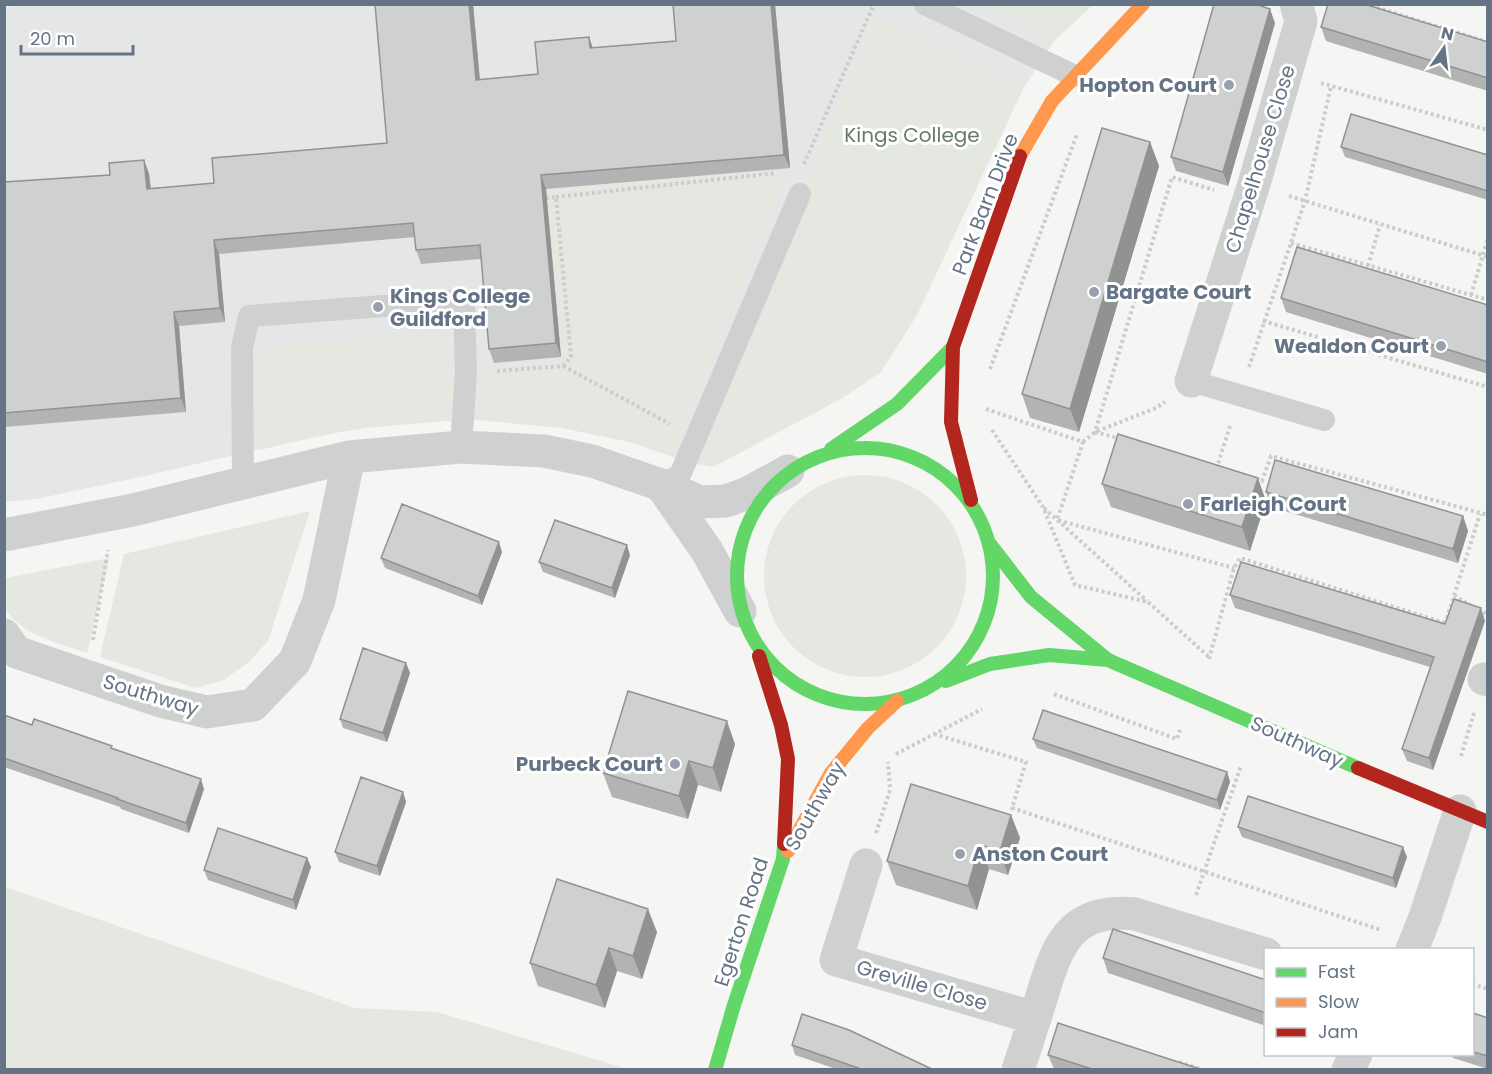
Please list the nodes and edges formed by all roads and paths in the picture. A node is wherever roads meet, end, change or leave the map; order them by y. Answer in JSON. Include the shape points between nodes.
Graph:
{"nodes":[{"id":1,"x":874,"y":4,"type":"edge"},
{"id":2,"x":926,"y":4,"type":"edge"},
{"id":3,"x":1143,"y":4,"type":"edge"},
{"id":4,"x":1296,"y":4,"type":"edge"},
{"id":5,"x":1365,"y":4,"type":"edge"},
{"id":6,"x":1488,"y":42,"type":"edge"},
{"id":7,"x":1287,"y":72,"type":"junction"},
{"id":8,"x":1075,"y":76,"type":"junction"},
{"id":9,"x":1488,"y":130,"type":"edge"},
{"id":10,"x":801,"y":171,"type":"dead end"},
{"id":11,"x":777,"y":173,"type":"edge"},
{"id":12,"x":1254,"y":184,"type":"junction"},
{"id":13,"x":800,"y":194,"type":"dead end"},
{"id":14,"x":556,"y":197,"type":"junction"},
{"id":15,"x":547,"y":198,"type":"edge"},
{"id":16,"x":1380,"y":225,"type":"junction"},
{"id":17,"x":1488,"y":238,"type":"edge"},
{"id":18,"x":1292,"y":243,"type":"dead end"},
{"id":19,"x":1485,"y":256,"type":"edge"},
{"id":20,"x":1368,"y":266,"type":"junction"},
{"id":21,"x":1471,"y":295,"type":"junction"},
{"id":22,"x":1488,"y":300,"type":"edge"},
{"id":23,"x":1263,"y":321,"type":"dead end"},
{"id":24,"x":953,"y":347,"type":"junction"},
{"id":25,"x":563,"y":366,"type":"junction"},
{"id":26,"x":466,"y":372,"type":"junction"},
{"id":27,"x":1191,"y":381,"type":"junction"},
{"id":28,"x":1488,"y":387,"type":"edge"},
{"id":29,"x":951,"y":404,"type":"junction"},
{"id":30,"x":976,"y":405,"type":"junction"},
{"id":31,"x":1324,"y":420,"type":"dead end"},
{"id":32,"x":672,"y":426,"type":"dead end"},
{"id":33,"x":1083,"y":442,"type":"junction"},
{"id":34,"x":460,"y":447,"type":"junction"},
{"id":35,"x":825,"y":453,"type":"junction"},
{"id":36,"x":349,"y":457,"type":"junction"},
{"id":37,"x":788,"y":471,"type":"junction"},
{"id":38,"x":1251,"y":478,"type":"edge"},
{"id":39,"x":243,"y":482,"type":"junction"},
{"id":40,"x":661,"y":486,"type":"junction"},
{"id":41,"x":972,"y":504,"type":"junction"},
{"id":42,"x":1043,"y":507,"type":"junction"},
{"id":43,"x":114,"y":514,"type":"junction"},
{"id":44,"x":1480,"y":514,"type":"junction"},
{"id":45,"x":1488,"y":515,"type":"edge"},
{"id":46,"x":1057,"y":520,"type":"junction"},
{"id":47,"x":4,"y":535,"type":"edge"},
{"id":48,"x":989,"y":542,"type":"junction"},
{"id":49,"x":1234,"y":568,"type":"junction"},
{"id":50,"x":1454,"y":595,"type":"junction"},
{"id":51,"x":1148,"y":602,"type":"junction"},
{"id":52,"x":740,"y":611,"type":"junction"},
{"id":53,"x":1488,"y":615,"type":"edge"},
{"id":54,"x":1446,"y":623,"type":"junction"},
{"id":55,"x":1442,"y":634,"type":"edge"},
{"id":56,"x":4,"y":635,"type":"edge"},
{"id":57,"x":755,"y":645,"type":"junction"},
{"id":58,"x":1108,"y":660,"type":"junction"},
{"id":59,"x":87,"y":676,"type":"junction"},
{"id":60,"x":934,"y":686,"type":"junction"},
{"id":61,"x":1044,"y":690,"type":"dead end"},
{"id":62,"x":897,"y":701,"type":"junction"},
{"id":63,"x":986,"y":707,"type":"dead end"},
{"id":64,"x":934,"y":734,"type":"junction"},
{"id":65,"x":1177,"y":739,"type":"dead end"},
{"id":66,"x":1241,"y":766,"type":"dead end"},
{"id":67,"x":1474,"y":816,"type":"edge"},
{"id":68,"x":783,"y":860,"type":"junction"},
{"id":69,"x":866,"y":865,"type":"joint"},
{"id":70,"x":1204,"y":871,"type":"junction"},
{"id":71,"x":1184,"y":929,"type":"junction"},
{"id":72,"x":1414,"y":946,"type":"edge"},
{"id":73,"x":1264,"y":953,"type":"edge"},
{"id":74,"x":1035,"y":1018,"type":"junction"},
{"id":75,"x":1355,"y":1056,"type":"edge"},
{"id":76,"x":1170,"y":1059,"type":"edge"},
{"id":77,"x":715,"y":1070,"type":"edge"},
{"id":78,"x":1018,"y":1070,"type":"edge"},
{"id":79,"x":1204,"y":1070,"type":"edge"},
{"id":80,"x":1348,"y":1070,"type":"edge"}],
"edges":[{"from":1,"to":10,"type":"path"},
{"from":2,"to":8,"type":"lane"},
{"from":3,"to":8,"type":"street","name":"Park Barn Drive"},
{"from":4,"to":7,"type":"street","name":"Chapelhouse Close","via":[[1301,21]]},
{"from":5,"to":6,"type":"path"},
{"from":7,"to":9,"type":"path"},
{"from":7,"to":12,"type":"street","name":"Chapelhouse Close"},
{"from":8,"to":24,"type":"street","name":"Park Barn Drive","via":[[1052,101],[1022,151]]},
{"from":11,"to":14,"type":"path"},
{"from":12,"to":16,"type":"path"},
{"from":12,"to":27,"type":"street","name":"Chapelhouse Close"},
{"from":13,"to":40,"type":"lane","via":[[680,475]]},
{"from":14,"to":15,"type":"path"},
{"from":14,"to":25,"type":"path","via":[[571,357]]},
{"from":16,"to":19,"type":"path"},
{"from":16,"to":20,"type":"path"},
{"from":17,"to":19,"type":"path"},
{"from":18,"to":20,"type":"path"},
{"from":19,"to":21,"type":"path"},
{"from":20,"to":21,"type":"path"},
{"from":21,"to":22,"type":"path"},
{"from":23,"to":28,"type":"path"},
{"from":24,"to":29,"type":"street"},
{"from":24,"to":35,"type":"street","via":[[897,404]]},
{"from":25,"to":26,"type":"path"},
{"from":25,"to":32,"type":"path"},
{"from":26,"to":34,"type":"lane"},
{"from":26,"to":39,"type":"lane","via":[[464,300],[249,316],[242,348]]},
{"from":27,"to":31,"type":"lane"},
{"from":27,"to":33,"type":"path","via":[[1156,408],[1095,432]]},
{"from":29,"to":30,"type":"path"},
{"from":29,"to":41,"type":"street","via":[[951,422]]},
{"from":30,"to":33,"type":"path"},
{"from":30,"to":42,"type":"path"},
{"from":33,"to":46,"type":"path"},
{"from":34,"to":36,"type":"street"},
{"from":34,"to":40,"type":"street","via":[[544,451],[601,464]]},
{"from":35,"to":37,"type":"street"},
{"from":35,"to":41,"type":"street","via":[[866,447],[907,454],[944,474]]},
{"from":36,"to":39,"type":"street"},
{"from":36,"to":59,"type":"street","name":"Southway","via":[[319,600],[295,661],[253,705],[207,712]]},
{"from":37,"to":40,"type":"street","via":[[726,501],[700,502]]},
{"from":37,"to":52,"type":"street","via":[[759,501],[742,536],[735,574]]},
{"from":38,"to":44,"type":"path","via":[[1262,481],[1271,456]]},
{"from":39,"to":43,"type":"street"},
{"from":40,"to":52,"type":"street","via":[[707,550]]},
{"from":41,"to":48,"type":"street"},
{"from":42,"to":46,"type":"path"},
{"from":42,"to":51,"type":"path","via":[[1075,585]]},
{"from":43,"to":47,"type":"street"},
{"from":43,"to":59,"type":"path"},
{"from":44,"to":45,"type":"path"},
{"from":44,"to":50,"type":"path"},
{"from":46,"to":49,"type":"path"},
{"from":46,"to":51,"type":"path"},
{"from":48,"to":58,"type":"street","name":"Southway","via":[[1031,597]]},
{"from":48,"to":60,"type":"street","via":[[994,583],[985,623],[965,658]]},
{"from":49,"to":51,"type":"path","via":[[1210,658]]},
{"from":49,"to":54,"type":"path","via":[[1240,558]]},
{"from":50,"to":53,"type":"path"},
{"from":50,"to":54,"type":"path"},
{"from":52,"to":57,"type":"street"},
{"from":54,"to":55,"type":"path"},
{"from":56,"to":59,"type":"street","name":"Southway","via":[[16,652]]},
{"from":57,"to":62,"type":"street","via":[[782,676],[817,696],[857,705]]},
{"from":57,"to":68,"type":"street","name":"Egerton Road","via":[[788,759]]},
{"from":58,"to":60,"type":"street","name":"Southway","via":[[1049,655],[1025,658],[990,664]]},
{"from":58,"to":67,"type":"street","name":"Southway"},
{"from":60,"to":62,"type":"street","name":"Southway"},
{"from":61,"to":65,"type":"path"},
{"from":62,"to":68,"type":"street","name":"Southway","via":[[831,772]]},
{"from":63,"to":64,"type":"path"},
{"from":64,"to":69,"type":"path","via":[[887,758],[890,790]]},
{"from":64,"to":70,"type":"path","via":[[1026,762],[1012,808]]},
{"from":66,"to":70,"type":"path"},
{"from":67,"to":72,"type":"street"},
{"from":68,"to":77,"type":"street","name":"Egerton Road"},
{"from":69,"to":74,"type":"street","name":"Greville Close","via":[[836,960]]},
{"from":70,"to":71,"type":"path"},
{"from":70,"to":72,"type":"path"},
{"from":71,"to":73,"type":"street"},
{"from":71,"to":74,"type":"street","via":[[1117,912],[1083,921],[1061,945]]},
{"from":74,"to":78,"type":"street"},
{"from":75,"to":80,"type":"street"},
{"from":76,"to":79,"type":"path"}]}
